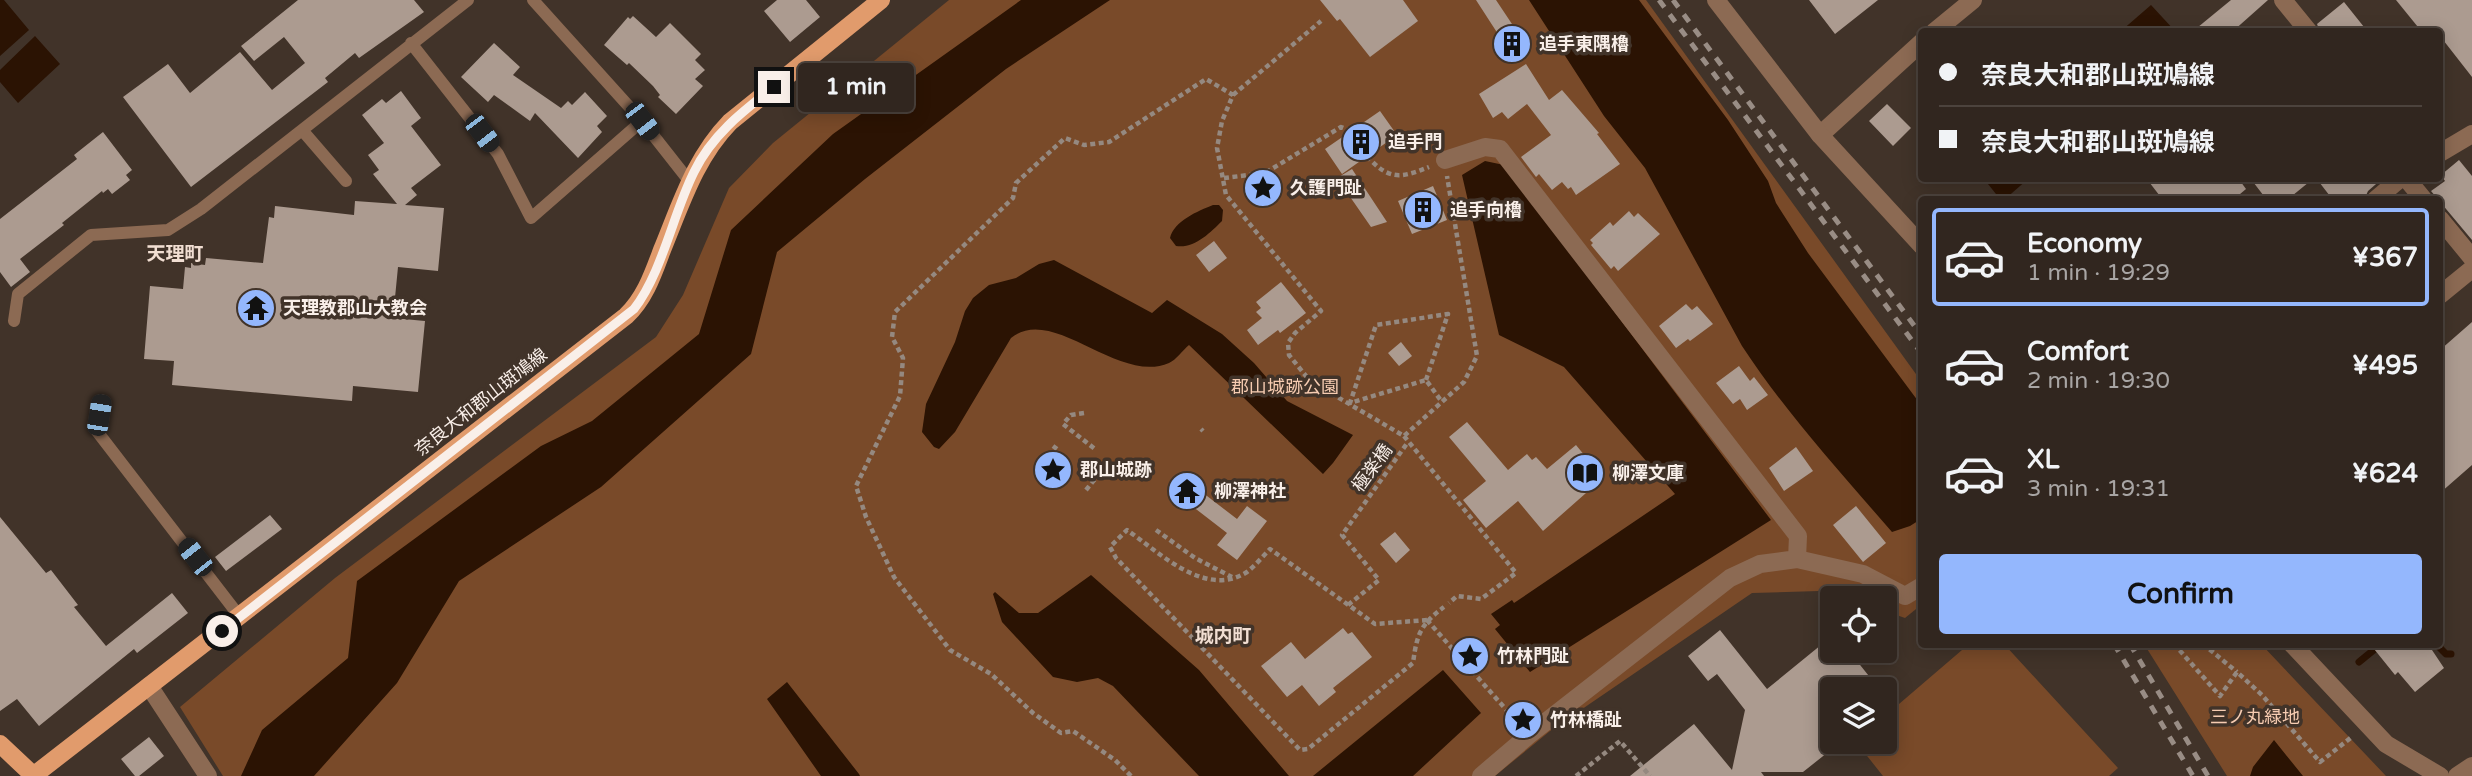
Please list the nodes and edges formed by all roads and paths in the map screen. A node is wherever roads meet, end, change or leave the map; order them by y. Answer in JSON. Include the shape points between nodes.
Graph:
{"nodes":[{"id":1,"x":468,"y":0,"type":"edge"},
{"id":2,"x":533,"y":0,"type":"edge"},
{"id":3,"x":881,"y":0,"type":"edge"},
{"id":4,"x":1716,"y":0,"type":"edge"},
{"id":5,"x":1973,"y":0,"type":"edge"},
{"id":6,"x":2283,"y":0,"type":"edge"},
{"id":7,"x":1321,"y":20,"type":"dead end"},
{"id":8,"x":1939,"y":28,"type":"edge"},
{"id":9,"x":2306,"y":28,"type":"edge"},
{"id":10,"x":411,"y":43,"type":"junction"},
{"id":11,"x":1918,"y":46,"type":"edge"},
{"id":12,"x":1233,"y":95,"type":"junction"},
{"id":13,"x":642,"y":121,"type":"junction"},
{"id":14,"x":302,"y":130,"type":"junction"},
{"id":15,"x":1351,"y":131,"type":"dead end"},
{"id":16,"x":2472,"y":134,"type":"edge"},
{"id":17,"x":1820,"y":135,"type":"junction"},
{"id":18,"x":2443,"y":151,"type":"edge"},
{"id":19,"x":1367,"y":156,"type":"dead end"},
{"id":20,"x":1445,"y":160,"type":"junction"},
{"id":21,"x":1224,"y":178,"type":"junction"},
{"id":22,"x":346,"y":181,"type":"dead end"},
{"id":23,"x":690,"y":182,"type":"junction"},
{"id":24,"x":2395,"y":182,"type":"edge"},
{"id":25,"x":2409,"y":182,"type":"edge"},
{"id":26,"x":2380,"y":196,"type":"edge"},
{"id":27,"x":2421,"y":196,"type":"edge"},
{"id":28,"x":2443,"y":223,"type":"edge"},
{"id":29,"x":1918,"y":242,"type":"edge"},
{"id":30,"x":2472,"y":258,"type":"edge"},
{"id":31,"x":2472,"y":268,"type":"edge"},
{"id":32,"x":2443,"y":292,"type":"edge"},
{"id":33,"x":14,"y":321,"type":"dead end"},
{"id":34,"x":1426,"y":380,"type":"junction"},
{"id":35,"x":101,"y":400,"type":"dead end"},
{"id":36,"x":1442,"y":401,"type":"junction"},
{"id":37,"x":1350,"y":403,"type":"junction"},
{"id":38,"x":1084,"y":413,"type":"dead end"},
{"id":39,"x":1404,"y":436,"type":"junction"},
{"id":40,"x":1408,"y":442,"type":"junction"},
{"id":41,"x":1095,"y":449,"type":"dead end"},
{"id":42,"x":1110,"y":462,"type":"dead end"},
{"id":43,"x":1086,"y":490,"type":"dead end"},
{"id":44,"x":1156,"y":530,"type":"dead end"},
{"id":45,"x":1797,"y":559,"type":"junction"},
{"id":46,"x":1233,"y":578,"type":"junction"},
{"id":47,"x":1918,"y":588,"type":"edge"},
{"id":48,"x":1348,"y":604,"type":"junction"},
{"id":49,"x":240,"y":617,"type":"junction"},
{"id":50,"x":1427,"y":620,"type":"junction"},
{"id":51,"x":2178,"y":648,"type":"edge"},
{"id":52,"x":2208,"y":648,"type":"edge"},
{"id":53,"x":2296,"y":648,"type":"edge"},
{"id":54,"x":2237,"y":672,"type":"junction"},
{"id":55,"x":149,"y":686,"type":"junction"},
{"id":56,"x":1529,"y":735,"type":"junction"},
{"id":57,"x":2354,"y":736,"type":"dead end"},
{"id":58,"x":0,"y":744,"type":"edge"},
{"id":59,"x":2472,"y":766,"type":"edge"},
{"id":60,"x":34,"y":776,"type":"edge"},
{"id":61,"x":208,"y":776,"type":"edge"},
{"id":62,"x":1130,"y":776,"type":"edge"},
{"id":63,"x":1481,"y":776,"type":"edge"},
{"id":64,"x":1576,"y":776,"type":"edge"},
{"id":65,"x":1650,"y":776,"type":"edge"},
{"id":66,"x":2440,"y":776,"type":"edge"},
{"id":67,"x":2457,"y":776,"type":"edge"}],
"edges":[{"from":1,"to":10,"type":"lane"},
{"from":2,"to":13,"type":"lane"},
{"from":3,"to":23,"type":"main road","name":"奈良大和郡山斑鳩線","via":[[730,122],[708,148]]},
{"from":4,"to":17,"type":"street"},
{"from":5,"to":8,"type":"street"},
{"from":6,"to":9,"type":"street"},
{"from":7,"to":12,"type":"path"},
{"from":10,"to":13,"type":"lane","via":[[498,154],[531,218]]},
{"from":10,"to":14,"type":"lane"},
{"from":11,"to":17,"type":"street"},
{"from":12,"to":21,"type":"path","via":[[1217,148]]},
{"from":12,"to":62,"type":"path","via":[[1206,79],[1109,142],[1084,145],[1065,138],[1016,183],[1013,198],[895,312],[892,337],[903,358],[900,396],[856,486],[894,577],[950,650],[991,674],[1061,733],[1073,731],[1115,760]]},
{"from":13,"to":23,"type":"lane"},
{"from":14,"to":22,"type":"lane"},
{"from":14,"to":33,"type":"lane","via":[[168,230],[92,235],[18,294]]},
{"from":15,"to":21,"type":"path","via":[[1341,127],[1265,173]]},
{"from":16,"to":18,"type":"street"},
{"from":17,"to":29,"type":"street"},
{"from":19,"to":20,"type":"path","via":[[1380,171],[1404,177]]},
{"from":20,"to":36,"type":"path","via":[[1477,356],[1464,382]]},
{"from":20,"to":45,"type":"street","via":[[1485,147],[1500,149],[1798,536]]},
{"from":21,"to":37,"type":"path","via":[[1226,195],[1321,311],[1295,333],[1288,343],[1289,355],[1310,381]]},
{"from":23,"to":49,"type":"main road","name":"奈良大和郡山斑鳩線","via":[[649,285],[634,309]]},
{"from":24,"to":26,"type":"street"},
{"from":25,"to":27,"type":"street"},
{"from":28,"to":30,"type":"street"},
{"from":31,"to":32,"type":"street"},
{"from":34,"to":36,"type":"path"},
{"from":34,"to":37,"type":"path"},
{"from":34,"to":37,"type":"path","via":[[1448,314],[1376,326]]},
{"from":35,"to":49,"type":"lane","via":[[96,430]]},
{"from":36,"to":39,"type":"path"},
{"from":37,"to":39,"type":"path"},
{"from":38,"to":41,"type":"path","via":[[1072,415],[1063,424]]},
{"from":39,"to":40,"type":"path"},
{"from":40,"to":48,"type":"path","name":"極楽橋","via":[[1342,535],[1379,580]]},
{"from":40,"to":50,"type":"path","via":[[1516,573],[1485,598],[1457,596]]},
{"from":42,"to":43,"type":"path"},
{"from":44,"to":46,"type":"path"},
{"from":45,"to":47,"type":"street","via":[[1863,574],[1905,596]]},
{"from":45,"to":56,"type":"street","via":[[1760,564],[1730,578]]},
{"from":46,"to":48,"type":"path","via":[[1247,572],[1270,549]]},
{"from":46,"to":50,"type":"path","via":[[1210,579],[1185,571],[1127,530],[1110,547],[1115,558],[1300,750],[1413,663],[1417,635]]},
{"from":48,"to":50,"type":"path","via":[[1375,624]]},
{"from":49,"to":55,"type":"main road","name":"奈良大和郡山斑鳩線"},
{"from":50,"to":56,"type":"path"},
{"from":51,"to":54,"type":"path","via":[[2220,696]]},
{"from":52,"to":54,"type":"path"},
{"from":53,"to":66,"type":"street","via":[[2386,744]]},
{"from":54,"to":57,"type":"path","via":[[2320,762]]},
{"from":55,"to":60,"type":"main road","name":"奈良大和郡山斑鳩線"},
{"from":55,"to":61,"type":"street"},
{"from":56,"to":63,"type":"street"},
{"from":58,"to":60,"type":"main road"},
{"from":59,"to":67,"type":"street"},
{"from":64,"to":65,"type":"path","via":[[1620,741]]}]}
